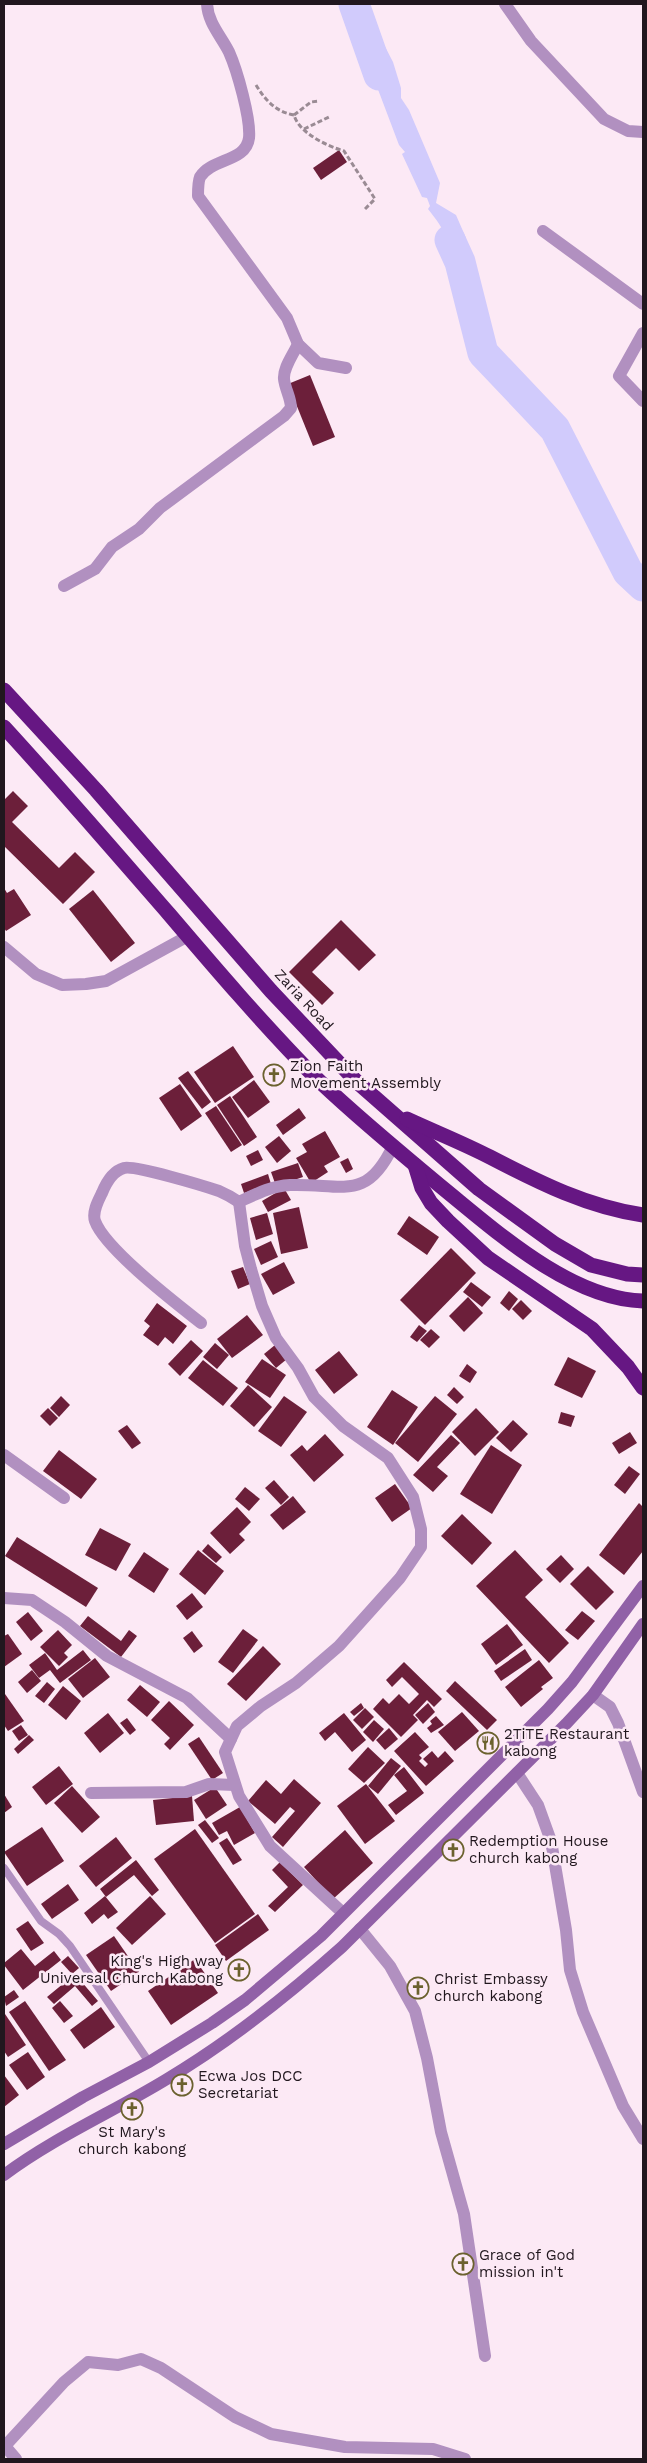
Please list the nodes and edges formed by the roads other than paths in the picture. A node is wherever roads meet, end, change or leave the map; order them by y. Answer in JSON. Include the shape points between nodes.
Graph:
{"nodes":[{"id":1,"x":207,"y":4,"type":"edge"},
{"id":2,"x":505,"y":4,"type":"edge"},
{"id":3,"x":643,"y":132,"type":"edge"},
{"id":4,"x":543,"y":231,"type":"dead end"},
{"id":5,"x":643,"y":304,"type":"edge"},
{"id":6,"x":643,"y":333,"type":"edge"},
{"id":7,"x":298,"y":344,"type":"junction"},
{"id":8,"x":346,"y":368,"type":"dead end"},
{"id":9,"x":643,"y":401,"type":"edge"},
{"id":10,"x":64,"y":586,"type":"dead end"},
{"id":11,"x":4,"y":690,"type":"edge"},
{"id":12,"x":4,"y":726,"type":"edge"},
{"id":13,"x":188,"y":936,"type":"junction"},
{"id":14,"x":4,"y":947,"type":"edge"},
{"id":15,"x":394,"y":1113,"type":"junction"},
{"id":16,"x":393,"y":1146,"type":"junction"},
{"id":17,"x":415,"y":1165,"type":"junction"},
{"id":18,"x":239,"y":1202,"type":"junction"},
{"id":19,"x":643,"y":1215,"type":"edge"},
{"id":20,"x":643,"y":1275,"type":"edge"},
{"id":21,"x":643,"y":1301,"type":"edge"},
{"id":22,"x":202,"y":1323,"type":"dead end"},
{"id":23,"x":643,"y":1388,"type":"edge"},
{"id":24,"x":4,"y":1455,"type":"edge"},
{"id":25,"x":64,"y":1498,"type":"dead end"},
{"id":26,"x":643,"y":1586,"type":"edge"},
{"id":27,"x":4,"y":1598,"type":"edge"},
{"id":28,"x":643,"y":1624,"type":"edge"},
{"id":29,"x":592,"y":1695,"type":"junction"},
{"id":30,"x":231,"y":1739,"type":"junction"},
{"id":31,"x":517,"y":1773,"type":"junction"},
{"id":32,"x":235,"y":1785,"type":"junction"},
{"id":33,"x":643,"y":1792,"type":"edge"},
{"id":34,"x":91,"y":1793,"type":"dead end"},
{"id":35,"x":4,"y":1868,"type":"edge"},
{"id":36,"x":343,"y":1913,"type":"junction"},
{"id":37,"x":360,"y":1929,"type":"junction"},
{"id":38,"x":149,"y":2062,"type":"junction"},
{"id":39,"x":643,"y":2139,"type":"edge"},
{"id":40,"x":4,"y":2144,"type":"edge"},
{"id":41,"x":4,"y":2175,"type":"edge"},
{"id":42,"x":486,"y":2356,"type":"dead end"},
{"id":43,"x":4,"y":2446,"type":"edge"},
{"id":44,"x":16,"y":2459,"type":"edge"},
{"id":45,"x":465,"y":2459,"type":"edge"}],
"edges":[{"from":1,"to":7,"type":"street","via":[[215,30],[229,52],[249,120],[249,140],[243,150],[210,166],[199,178],[198,196],[287,318]]},
{"from":2,"to":3,"type":"street","via":[[531,41],[604,119],[628,131]]},
{"from":4,"to":5,"type":"street"},
{"from":6,"to":9,"type":"street","via":[[619,376]]},
{"from":7,"to":8,"type":"street","via":[[318,363]]},
{"from":7,"to":10,"type":"street","via":[[285,371],[291,408],[284,416],[112,547],[95,570]]},
{"from":11,"to":15,"type":"highway","name":"Zaria Road","via":[[271,991],[356,1081]]},
{"from":12,"to":13,"type":"highway"},
{"from":13,"to":14,"type":"street","via":[[106,981],[86,984],[62,985],[36,974]]},
{"from":13,"to":16,"type":"highway","via":[[314,1075]]},
{"from":15,"to":19,"type":"highway","via":[[446,1135],[559,1192]]},
{"from":15,"to":20,"type":"highway","name":"Zaria Road","via":[[479,1189],[555,1244],[591,1265]]},
{"from":16,"to":17,"type":"highway"},
{"from":16,"to":18,"type":"street","via":[[384,1166],[365,1183],[351,1187],[288,1185],[266,1189]]},
{"from":17,"to":21,"type":"highway","via":[[483,1221],[558,1273],[598,1292],[627,1301]]},
{"from":17,"to":23,"type":"highway","via":[[422,1188],[448,1221],[488,1258],[592,1329]]},
{"from":18,"to":22,"type":"street","via":[[220,1192],[133,1167],[123,1168],[112,1175],[95,1206],[94,1220],[112,1246]]},
{"from":18,"to":30,"type":"street","via":[[251,1269],[276,1338],[314,1397],[343,1426],[388,1458],[413,1497],[421,1529],[421,1547],[400,1578],[339,1646],[296,1683],[237,1726]]},
{"from":24,"to":25,"type":"street"},
{"from":26,"to":36,"type":"street","via":[[548,1709]]},
{"from":27,"to":30,"type":"street","via":[[32,1600],[107,1656],[187,1698]]},
{"from":28,"to":29,"type":"street"},
{"from":29,"to":31,"type":"street"},
{"from":29,"to":33,"type":"street","via":[[610,1707]]},
{"from":30,"to":32,"type":"street","via":[[225,1752]]},
{"from":31,"to":37,"type":"street"},
{"from":31,"to":39,"type":"street","via":[[538,1805],[551,1841],[570,1970],[584,2012],[622,2106]]},
{"from":32,"to":34,"type":"street","via":[[209,1784],[186,1792]]},
{"from":32,"to":36,"type":"street","via":[[270,1846]]},
{"from":35,"to":38,"type":"lane","via":[[41,1921],[70,1946]]},
{"from":36,"to":38,"type":"street","via":[[289,1965],[245,2000]]},
{"from":37,"to":41,"type":"street","via":[[242,2031],[166,2081],[66,2134]]},
{"from":37,"to":42,"type":"street","via":[[390,1966],[414,2011],[441,2132],[464,2214]]},
{"from":38,"to":40,"type":"street","via":[[74,2101]]},
{"from":43,"to":44,"type":"street"},
{"from":43,"to":45,"type":"street","via":[[64,2382],[88,2362],[118,2365],[141,2359],[161,2368],[236,2417],[271,2434],[345,2447],[433,2449]]}]}
